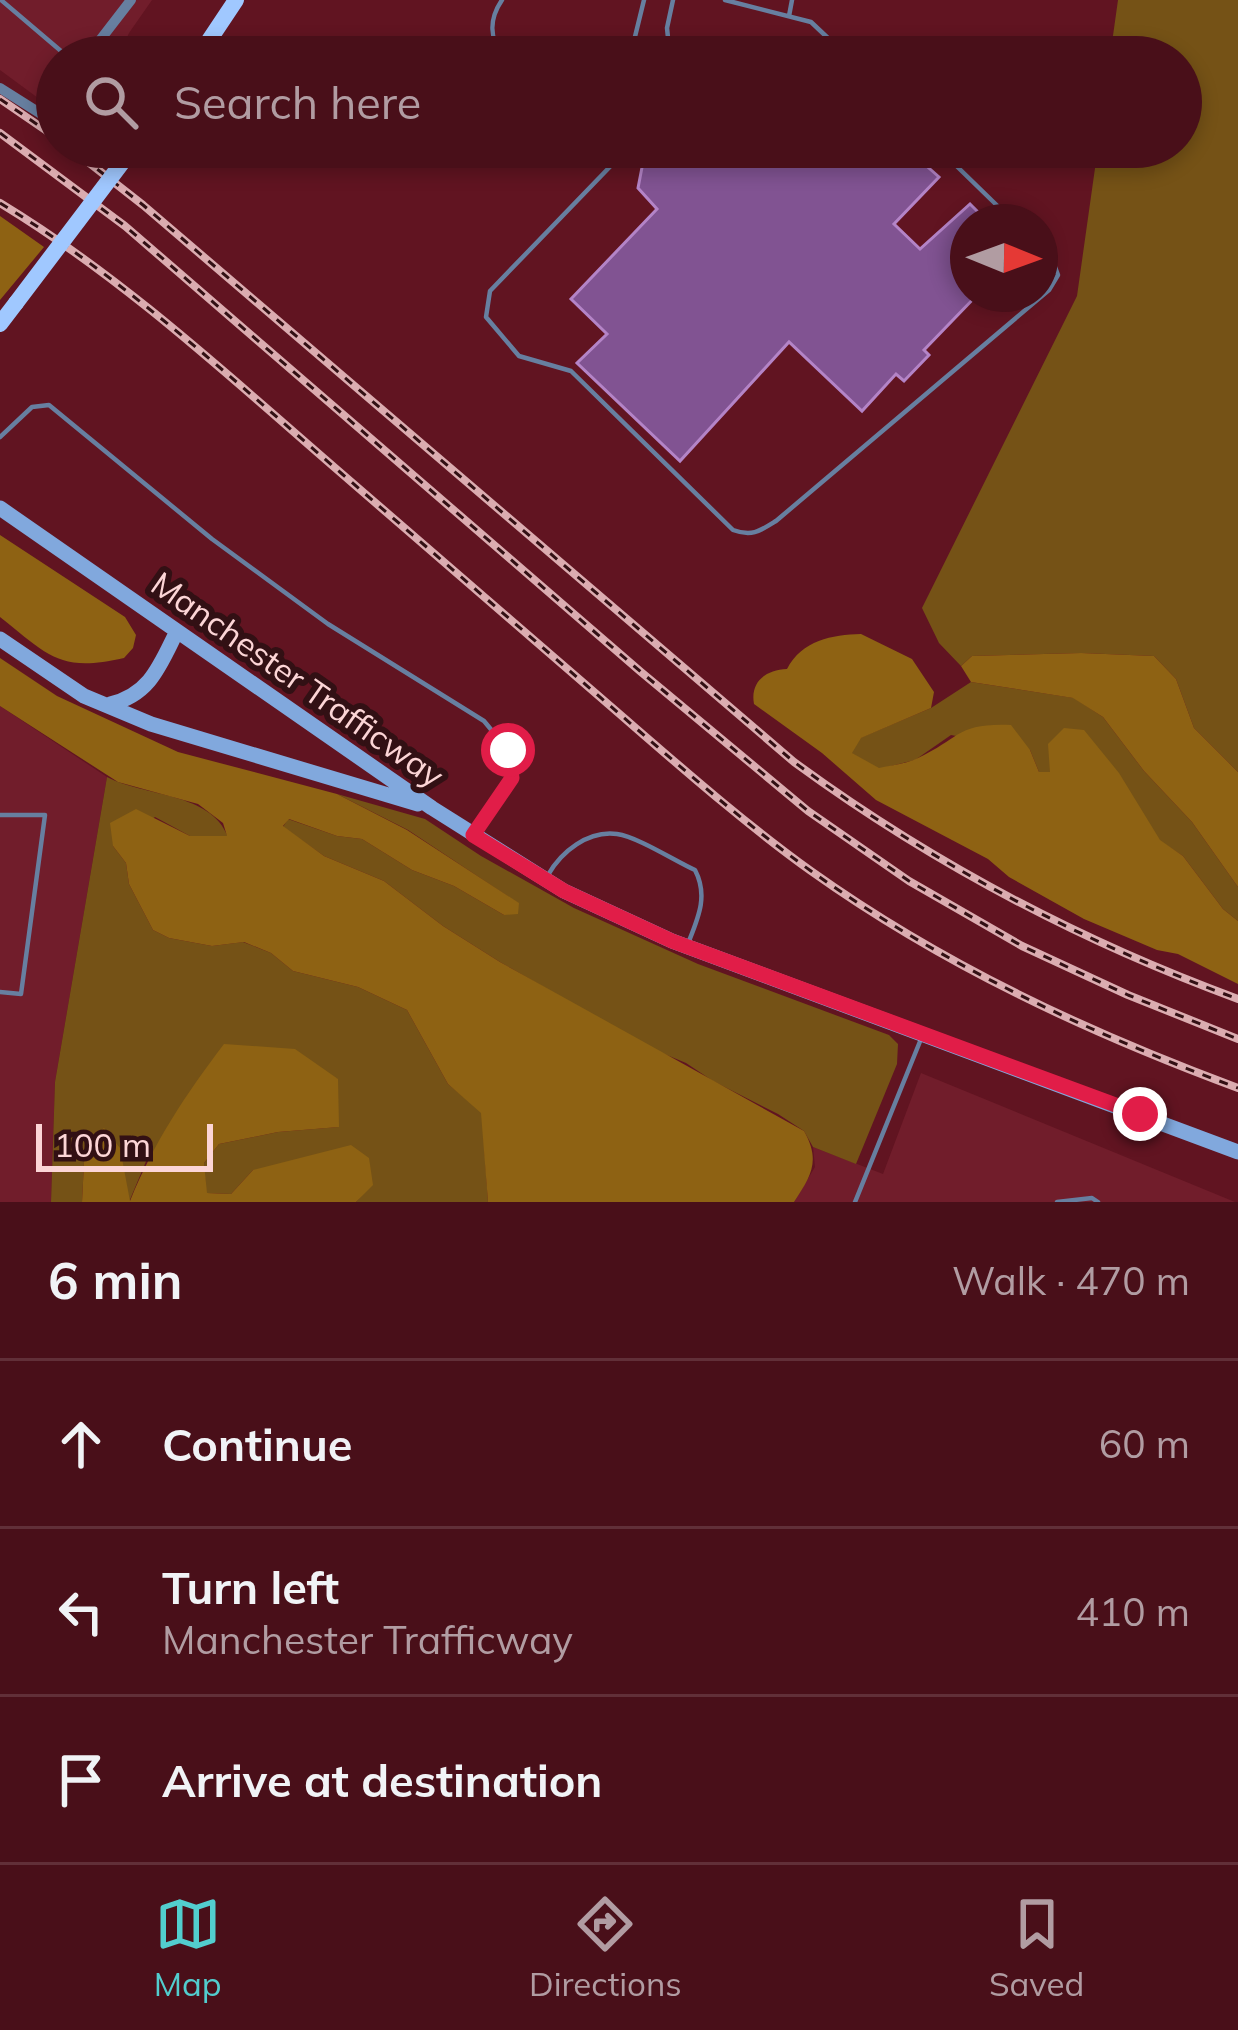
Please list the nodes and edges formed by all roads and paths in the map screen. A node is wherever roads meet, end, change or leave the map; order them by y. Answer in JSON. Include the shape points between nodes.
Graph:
{"nodes":[{"id":1,"x":2,"y":0,"type":"edge"},
{"id":2,"x":131,"y":0,"type":"edge"},
{"id":3,"x":236,"y":0,"type":"edge"},
{"id":4,"x":502,"y":0,"type":"edge"},
{"id":5,"x":644,"y":0,"type":"edge"},
{"id":6,"x":674,"y":0,"type":"edge"},
{"id":7,"x":725,"y":0,"type":"edge"},
{"id":8,"x":792,"y":0,"type":"edge"},
{"id":9,"x":789,"y":16,"type":"junction"},
{"id":10,"x":44,"y":36,"type":"edge"},
{"id":11,"x":103,"y":36,"type":"edge"},
{"id":12,"x":212,"y":36,"type":"edge"},
{"id":13,"x":493,"y":36,"type":"edge"},
{"id":14,"x":635,"y":36,"type":"edge"},
{"id":15,"x":668,"y":36,"type":"edge"},
{"id":16,"x":826,"y":36,"type":"edge"},
{"id":17,"x":0,"y":88,"type":"edge"},
{"id":18,"x":36,"y":111,"type":"edge"},
{"id":19,"x":118,"y":168,"type":"edge"},
{"id":20,"x":608,"y":168,"type":"edge"},
{"id":21,"x":959,"y":168,"type":"edge"},
{"id":22,"x":996,"y":204,"type":"edge"},
{"id":23,"x":1022,"y":312,"type":"edge"},
{"id":24,"x":0,"y":324,"type":"edge"},
{"id":25,"x":0,"y":437,"type":"edge"},
{"id":26,"x":0,"y":508,"type":"edge"},
{"id":27,"x":177,"y":632,"type":"junction"},
{"id":28,"x":0,"y":639,"type":"edge"},
{"id":29,"x":108,"y":705,"type":"junction"},
{"id":30,"x":432,"y":808,"type":"junction"},
{"id":31,"x":0,"y":815,"type":"edge"},
{"id":32,"x":473,"y":835,"type":"junction"},
{"id":33,"x":545,"y":880,"type":"junction"},
{"id":34,"x":687,"y":946,"type":"junction"},
{"id":35,"x":0,"y":992,"type":"edge"},
{"id":36,"x":923,"y":1033,"type":"junction"},
{"id":37,"x":1238,"y":1152,"type":"edge"},
{"id":38,"x":855,"y":1202,"type":"edge"},
{"id":39,"x":1057,"y":1202,"type":"edge"},
{"id":40,"x":1098,"y":1202,"type":"edge"}],
"edges":[{"from":1,"to":10,"type":"lane"},
{"from":2,"to":11,"type":"street"},
{"from":3,"to":12,"type":"main road"},
{"from":4,"to":13,"type":"lane"},
{"from":5,"to":14,"type":"lane"},
{"from":6,"to":15,"type":"lane"},
{"from":7,"to":9,"type":"lane"},
{"from":8,"to":9,"type":"lane"},
{"from":9,"to":16,"type":"lane"},
{"from":17,"to":18,"type":"street"},
{"from":19,"to":24,"type":"main road","bridge":true},
{"from":20,"to":23,"type":"lane","via":[[490,292],[486,317],[519,356],[571,371],[746,535],[776,520]]},
{"from":21,"to":22,"type":"lane"},
{"from":25,"to":32,"type":"lane","via":[[32,407],[49,405],[328,624],[484,721],[508,750],[512,778]]},
{"from":26,"to":27,"type":"main road","name":"Manchester Trafficway"},
{"from":27,"to":29,"type":"main road","via":[[142,691]]},
{"from":27,"to":30,"type":"main road","name":"Manchester Trafficway"},
{"from":28,"to":29,"type":"main road"},
{"from":29,"to":30,"type":"main road","via":[[198,741]]},
{"from":30,"to":32,"type":"main road","name":"Manchester Trafficway"},
{"from":31,"to":35,"type":"lane","via":[[45,815],[21,994]]},
{"from":32,"to":33,"type":"main road","name":"Manchester Trafficway"},
{"from":33,"to":34,"type":"main road","name":"Manchester Trafficway"},
{"from":33,"to":34,"type":"lane","via":[[575,843],[616,833],[695,870],[703,899]]},
{"from":34,"to":36,"type":"main road","name":"Manchester Trafficway"},
{"from":36,"to":37,"type":"main road","name":"Manchester Trafficway"},
{"from":36,"to":38,"type":"lane"},
{"from":39,"to":40,"type":"lane"}]}
